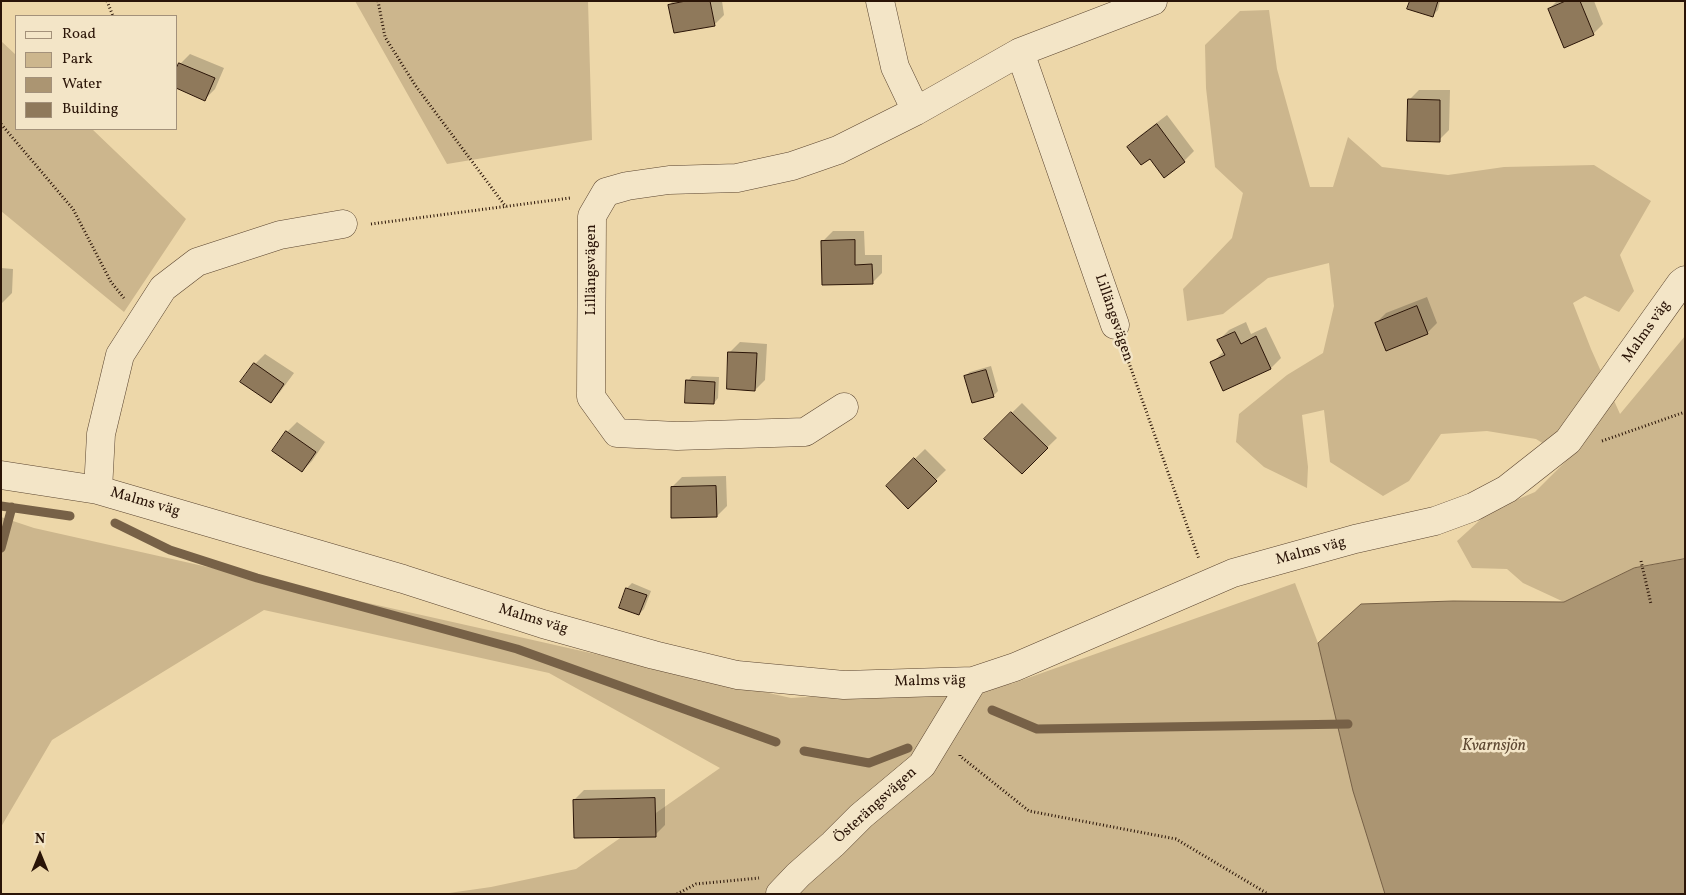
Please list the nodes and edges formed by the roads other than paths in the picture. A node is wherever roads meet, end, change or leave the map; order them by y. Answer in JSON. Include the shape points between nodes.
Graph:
{"nodes":[{"id":1,"x":880,"y":1,"type":"edge"},
{"id":2,"x":1153,"y":1,"type":"edge"},
{"id":3,"x":1020,"y":52,"type":"junction"},
{"id":4,"x":916,"y":111,"type":"junction"},
{"id":5,"x":343,"y":224,"type":"road end"},
{"id":6,"x":1685,"y":280,"type":"edge"},
{"id":7,"x":1115,"y":325,"type":"road end"},
{"id":8,"x":844,"y":407,"type":"dead end"},
{"id":9,"x":1,"y":475,"type":"edge"},
{"id":10,"x":98,"y":490,"type":"junction"},
{"id":11,"x":974,"y":681,"type":"junction"},
{"id":12,"x":789,"y":884,"type":"edge"}],
"edges":[{"from":1,"to":4,"type":"street","via":[[894,66]]},
{"from":2,"to":3,"type":"street"},
{"from":3,"to":4,"type":"street"},
{"from":3,"to":7,"type":"street","name":"Lillängsvägen"},
{"from":4,"to":8,"type":"street","name":"Lillängsvägen","via":[[838,150],[792,166],[737,178],[669,180],[606,192],[592,216],[591,397],[617,433],[677,436],[805,432]]},
{"from":5,"to":10,"type":"street","name":"Malms väg","via":[[280,236],[197,262],[163,288],[120,355],[101,434]]},
{"from":6,"to":11,"type":"street","name":"Malms väg","via":[[1568,442],[1507,489],[1473,507],[1435,521],[1233,573],[1015,667]]},
{"from":9,"to":10,"type":"street","name":"Malms väg"},
{"from":10,"to":11,"type":"street","name":"Malms väg","via":[[393,576],[543,624],[737,675],[844,685]]},
{"from":11,"to":12,"type":"street","name":"Österängsvägen","via":[[922,765],[861,816]]}]}
